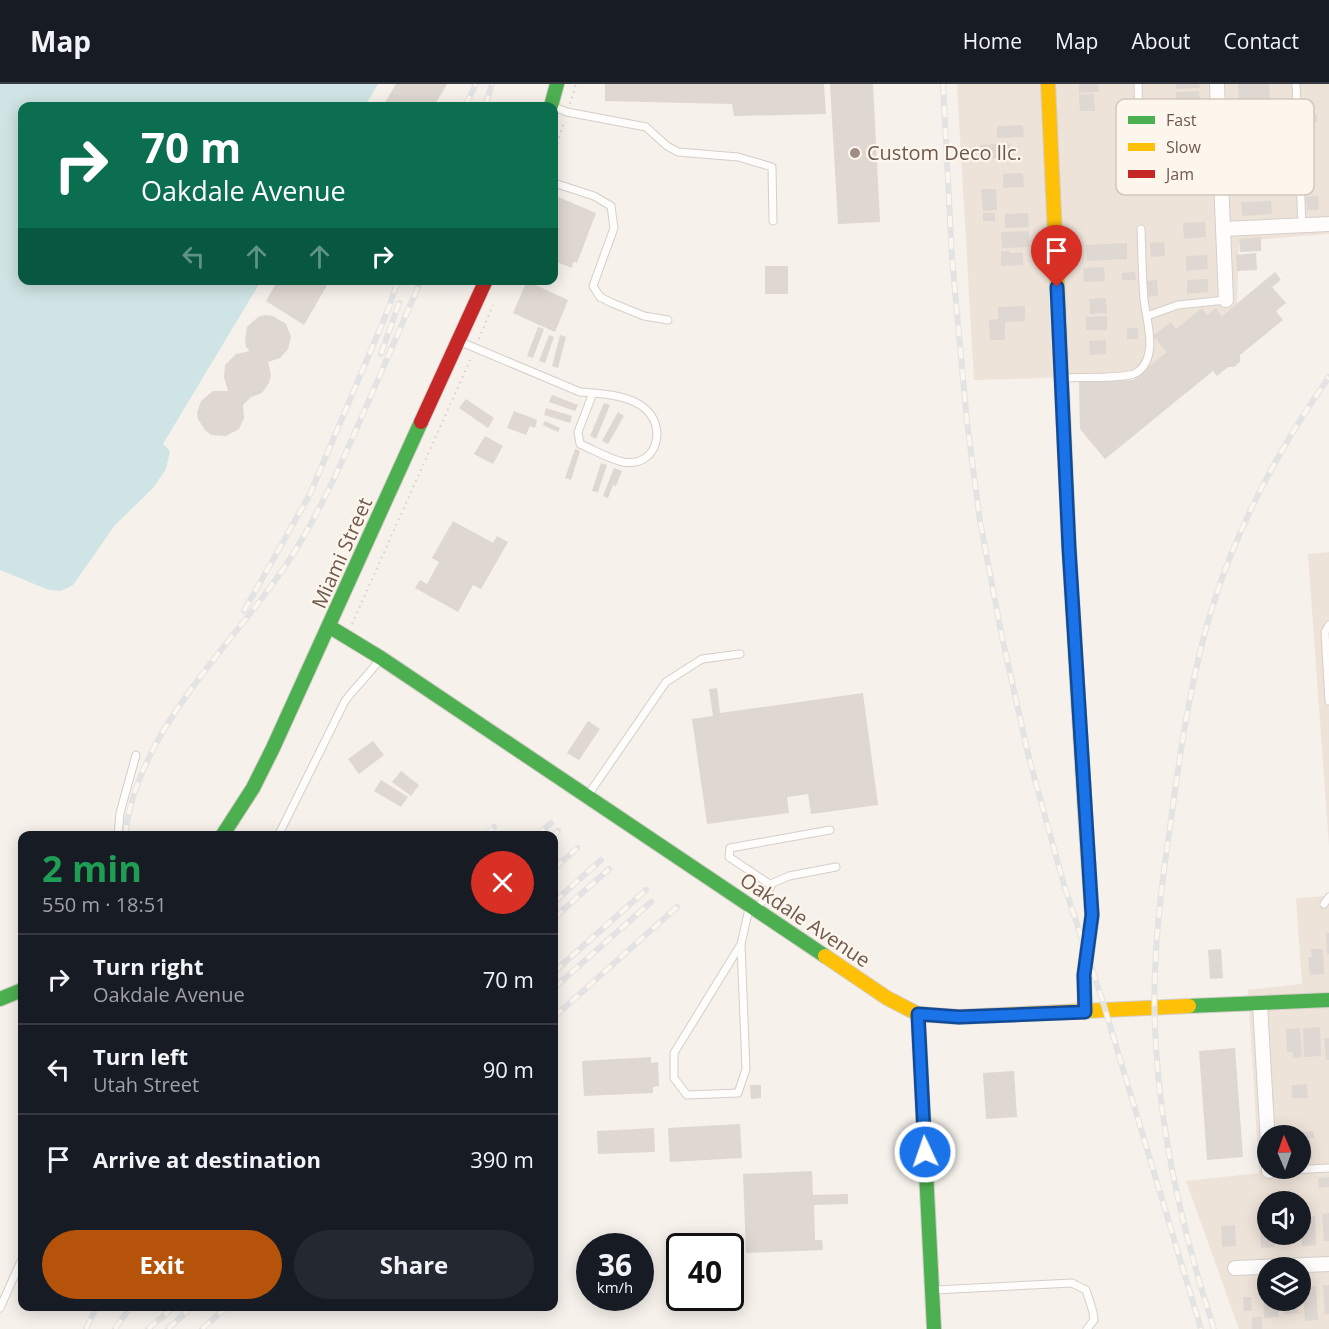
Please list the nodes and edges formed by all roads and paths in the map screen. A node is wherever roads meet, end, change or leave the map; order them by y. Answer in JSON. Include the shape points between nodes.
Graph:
{"nodes":[{"id":1,"x":557,"y":84,"type":"edge"},
{"id":2,"x":1048,"y":84,"type":"edge"},
{"id":3,"x":1138,"y":84,"type":"edge"},
{"id":4,"x":1217,"y":84,"type":"edge"},
{"id":5,"x":1296,"y":84,"type":"edge"},
{"id":6,"x":1138,"y":99,"type":"edge"},
{"id":7,"x":1218,"y":99,"type":"edge"},
{"id":8,"x":1297,"y":99,"type":"edge"},
{"id":9,"x":553,"y":102,"type":"edge"},
{"id":10,"x":558,"y":109,"type":"edge"},
{"id":11,"x":558,"y":184,"type":"edge"},
{"id":12,"x":1222,"y":195,"type":"edge"},
{"id":13,"x":1301,"y":195,"type":"edge"},
{"id":14,"x":773,"y":220,"type":"dead end"},
{"id":15,"x":1329,"y":224,"type":"edge"},
{"id":16,"x":1302,"y":225,"type":"junction"},
{"id":17,"x":1141,"y":229,"type":"dead end"},
{"id":18,"x":1223,"y":229,"type":"junction"},
{"id":19,"x":484,"y":285,"type":"edge"},
{"id":20,"x":496,"y":300,"type":"dead end"},
{"id":21,"x":1226,"y":300,"type":"joint"},
{"id":22,"x":1147,"y":316,"type":"junction"},
{"id":23,"x":668,"y":320,"type":"dead end"},
{"id":24,"x":458,"y":341,"type":"junction"},
{"id":25,"x":475,"y":348,"type":"junction"},
{"id":26,"x":1061,"y":378,"type":"junction"},
{"id":27,"x":593,"y":393,"type":"junction"},
{"id":28,"x":1329,"y":625,"type":"edge"},
{"id":29,"x":330,"y":627,"type":"junction"},
{"id":30,"x":346,"y":637,"type":"junction"},
{"id":31,"x":740,"y":654,"type":"dead end"},
{"id":32,"x":381,"y":658,"type":"junction"},
{"id":33,"x":1329,"y":701,"type":"edge"},
{"id":34,"x":136,"y":754,"type":"dead end"},
{"id":35,"x":587,"y":797,"type":"junction"},
{"id":36,"x":830,"y":830,"type":"dead end"},
{"id":37,"x":118,"y":831,"type":"edge"},
{"id":38,"x":225,"y":831,"type":"edge"},
{"id":39,"x":280,"y":831,"type":"edge"},
{"id":40,"x":836,"y":867,"type":"dead end"},
{"id":41,"x":771,"y":885,"type":"junction"},
{"id":42,"x":1329,"y":897,"type":"edge"},
{"id":43,"x":1324,"y":904,"type":"dead end"},
{"id":44,"x":753,"y":908,"type":"junction"},
{"id":45,"x":741,"y":944,"type":"junction"},
{"id":46,"x":18,"y":992,"type":"edge"},
{"id":47,"x":0,"y":999,"type":"edge"},
{"id":48,"x":1329,"y":1000,"type":"edge"},
{"id":49,"x":1260,"y":1004,"type":"junction"},
{"id":50,"x":1085,"y":1012,"type":"junction"},
{"id":51,"x":918,"y":1014,"type":"junction"},
{"id":52,"x":1267,"y":1125,"type":"edge"},
{"id":53,"x":1329,"y":1168,"type":"edge"},
{"id":54,"x":1311,"y":1169,"type":"edge"},
{"id":55,"x":1329,"y":1264,"type":"edge"},
{"id":56,"x":18,"y":1267,"type":"edge"},
{"id":57,"x":1235,"y":1268,"type":"dead end"},
{"id":58,"x":932,"y":1290,"type":"junction"},
{"id":59,"x":0,"y":1308,"type":"edge"},
{"id":60,"x":934,"y":1329,"type":"edge"},
{"id":61,"x":1087,"y":1329,"type":"edge"}],
"edges":[{"from":1,"to":9,"type":"street"},
{"from":2,"to":26,"type":"street"},
{"from":3,"to":6,"type":"lane"},
{"from":4,"to":7,"type":"street"},
{"from":5,"to":8,"type":"lane"},
{"from":10,"to":14,"type":"lane","via":[[646,127],[678,152],[738,157],[772,167]]},
{"from":11,"to":23,"type":"lane","via":[[611,206],[614,228],[593,285],[600,297],[644,316]]},
{"from":12,"to":18,"type":"street"},
{"from":13,"to":16,"type":"lane"},
{"from":15,"to":16,"type":"street"},
{"from":16,"to":18,"type":"street"},
{"from":17,"to":22,"type":"lane"},
{"from":18,"to":21,"type":"street"},
{"from":19,"to":24,"type":"street","name":"Miami Street"},
{"from":20,"to":25,"type":"path"},
{"from":21,"to":22,"type":"lane","via":[[1178,305]]},
{"from":22,"to":26,"type":"lane","via":[[1149,351],[1147,360],[1135,373]]},
{"from":24,"to":25,"type":"lane"},
{"from":24,"to":29,"type":"street","name":"Miami Street"},
{"from":25,"to":27,"type":"lane","via":[[580,392]]},
{"from":25,"to":30,"type":"path"},
{"from":26,"to":50,"type":"street","via":[[1092,915],[1084,975]]},
{"from":27,"to":27,"type":"lane","via":[[628,399],[643,406],[654,418],[658,433],[653,452],[641,462],[623,462],[580,444],[578,432]]},
{"from":28,"to":33,"type":"lane","via":[[1325,633]]},
{"from":29,"to":30,"type":"street","name":"Oakdale Avenue"},
{"from":29,"to":38,"type":"street","name":"Miami Street","via":[[253,788]]},
{"from":30,"to":32,"type":"street","name":"Oakdale Avenue"},
{"from":31,"to":35,"type":"lane","via":[[702,659],[666,682]]},
{"from":32,"to":35,"type":"street","name":"Oakdale Avenue"},
{"from":32,"to":39,"type":"lane","via":[[345,701]]},
{"from":34,"to":37,"type":"lane"},
{"from":35,"to":44,"type":"street","name":"Oakdale Avenue"},
{"from":36,"to":41,"type":"lane","via":[[730,848],[729,857]]},
{"from":40,"to":41,"type":"lane","via":[[789,876]]},
{"from":41,"to":44,"type":"lane"},
{"from":42,"to":43,"type":"lane"},
{"from":44,"to":45,"type":"lane"},
{"from":44,"to":51,"type":"street","name":"Oakdale Avenue","via":[[886,998]]},
{"from":45,"to":45,"type":"lane","via":[[746,1070],[738,1093],[687,1095],[674,1078],[674,1053]]},
{"from":46,"to":47,"type":"street"},
{"from":48,"to":49,"type":"street","name":"Oakdale Avenue"},
{"from":49,"to":50,"type":"street","name":"Oakdale Avenue"},
{"from":49,"to":52,"type":"street"},
{"from":50,"to":51,"type":"street","name":"Oakdale Avenue","via":[[959,1017]]},
{"from":51,"to":58,"type":"street"},
{"from":53,"to":54,"type":"lane"},
{"from":55,"to":57,"type":"street"},
{"from":56,"to":59,"type":"lane"},
{"from":58,"to":60,"type":"street"},
{"from":58,"to":61,"type":"lane","via":[[1072,1283],[1086,1290],[1090,1299],[1094,1320]]}]}
